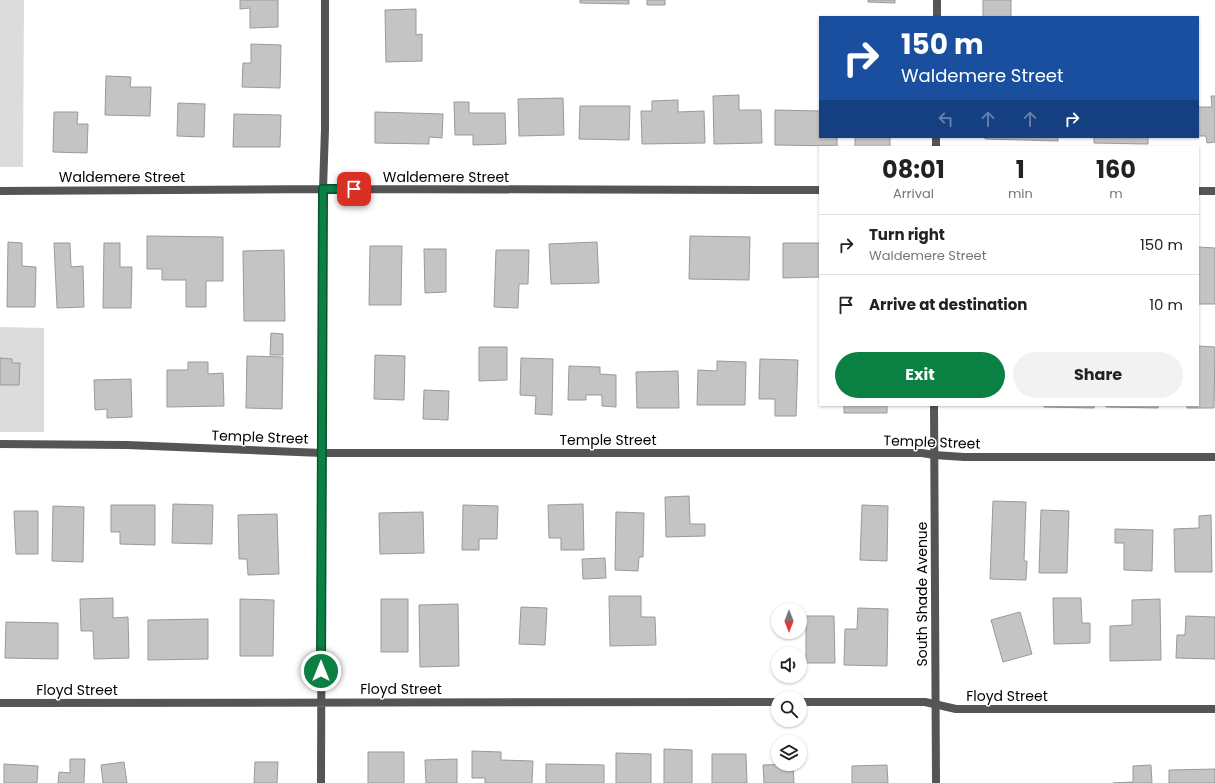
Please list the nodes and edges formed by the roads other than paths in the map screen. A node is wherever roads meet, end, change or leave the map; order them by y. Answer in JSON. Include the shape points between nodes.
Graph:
{"nodes":[{"id":1,"x":325,"y":0,"type":"edge"},
{"id":2,"x":937,"y":0,"type":"edge"},
{"id":3,"x":937,"y":16,"type":"edge"},
{"id":4,"x":323,"y":189,"type":"junction"},
{"id":5,"x":0,"y":190,"type":"edge"},
{"id":6,"x":819,"y":190,"type":"edge"},
{"id":7,"x":1199,"y":191,"type":"edge"},
{"id":8,"x":1215,"y":191,"type":"edge"},
{"id":9,"x":934,"y":406,"type":"edge"},
{"id":10,"x":0,"y":444,"type":"edge"},
{"id":11,"x":322,"y":453,"type":"junction"},
{"id":12,"x":934,"y":455,"type":"junction"},
{"id":13,"x":1215,"y":457,"type":"edge"},
{"id":14,"x":321,"y":702,"type":"junction"},
{"id":15,"x":771,"y":702,"type":"edge"},
{"id":16,"x":807,"y":702,"type":"edge"},
{"id":17,"x":0,"y":703,"type":"edge"},
{"id":18,"x":936,"y":705,"type":"junction"},
{"id":19,"x":1215,"y":709,"type":"edge"},
{"id":20,"x":321,"y":783,"type":"edge"},
{"id":21,"x":936,"y":783,"type":"edge"}],
"edges":[{"from":1,"to":4,"type":"street"},
{"from":2,"to":3,"type":"street"},
{"from":4,"to":5,"type":"street","name":"Waldemere Street"},
{"from":4,"to":6,"type":"street","name":"Waldemere Street"},
{"from":4,"to":11,"type":"street"},
{"from":7,"to":8,"type":"street"},
{"from":9,"to":12,"type":"street","name":"South Shade Avenue"},
{"from":10,"to":11,"type":"street","name":"Temple Street","via":[[127,445]]},
{"from":11,"to":12,"type":"street","name":"Temple Street"},
{"from":11,"to":14,"type":"street"},
{"from":12,"to":13,"type":"street","name":"Temple Street"},
{"from":12,"to":18,"type":"street","name":"South Shade Avenue"},
{"from":14,"to":15,"type":"street","name":"Floyd Street"},
{"from":14,"to":17,"type":"street","name":"Floyd Street"},
{"from":14,"to":20,"type":"street"},
{"from":16,"to":18,"type":"street","name":"Floyd Street","via":[[925,702]]},
{"from":18,"to":19,"type":"street","name":"Floyd Street","via":[[956,709]]},
{"from":18,"to":21,"type":"street","name":"South Shade Avenue"}]}
